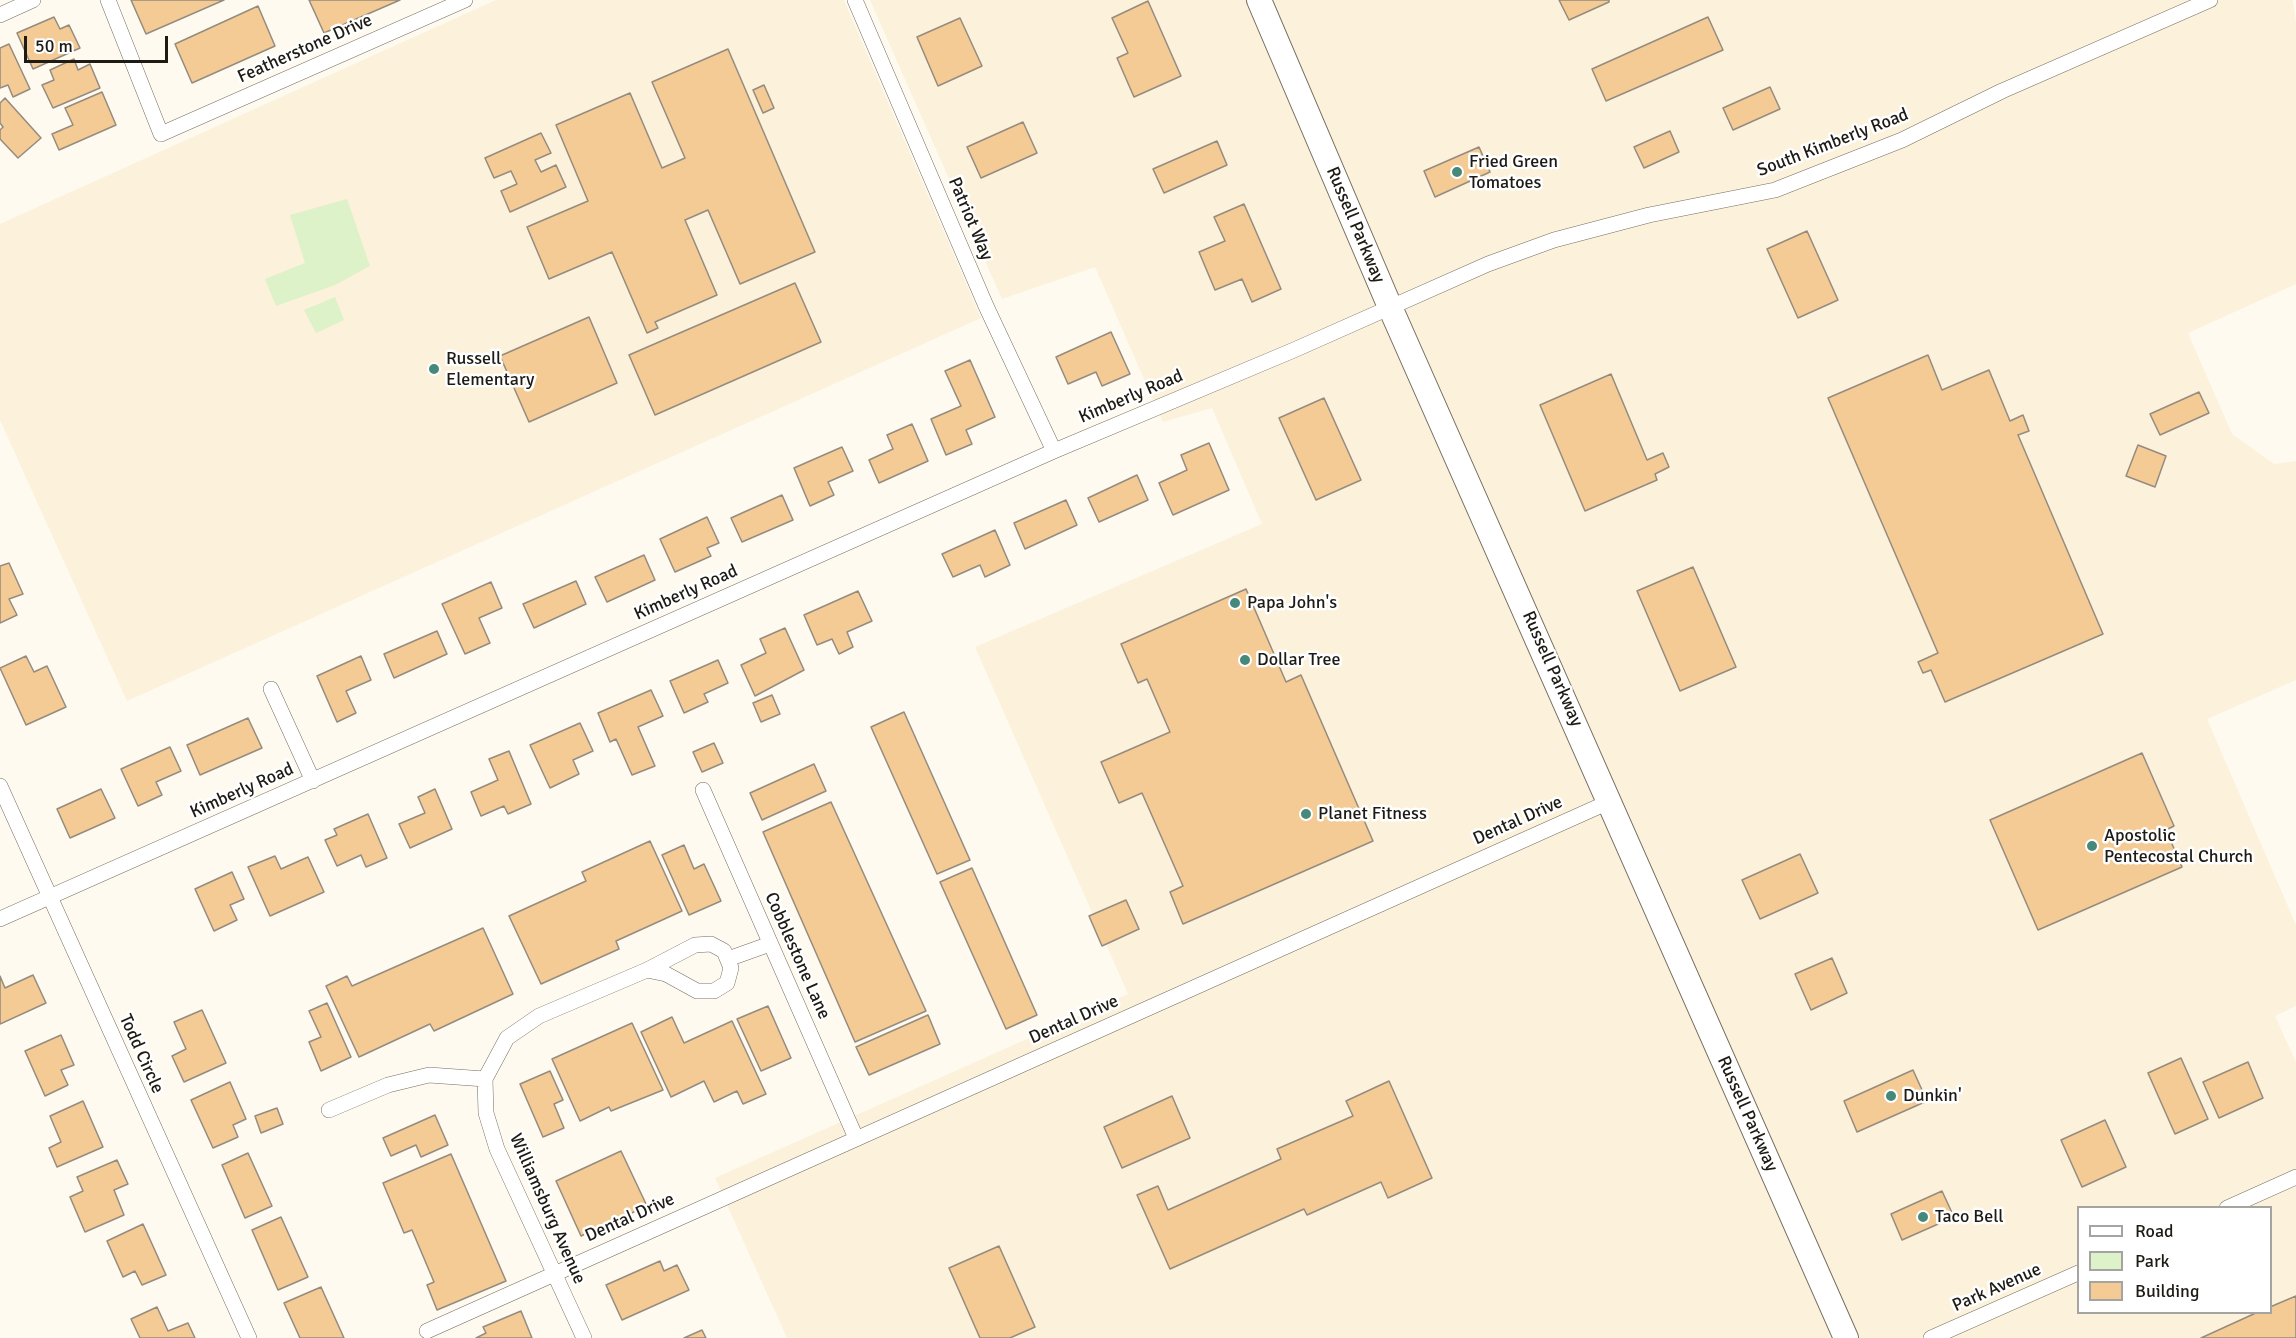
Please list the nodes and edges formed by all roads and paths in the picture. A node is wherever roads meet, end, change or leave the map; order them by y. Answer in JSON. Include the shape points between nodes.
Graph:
{"nodes":[{"id":1,"x":33,"y":0,"type":"edge"},
{"id":2,"x":108,"y":0,"type":"edge"},
{"id":3,"x":465,"y":0,"type":"edge"},
{"id":4,"x":855,"y":0,"type":"edge"},
{"id":5,"x":1259,"y":0,"type":"edge"},
{"id":6,"x":2210,"y":0,"type":"edge"},
{"id":7,"x":0,"y":15,"type":"edge"},
{"id":8,"x":1390,"y":307,"type":"junction"},
{"id":9,"x":1054,"y":451,"type":"junction"},
{"id":10,"x":271,"y":689,"type":"dead end"},
{"id":11,"x":313,"y":781,"type":"junction"},
{"id":12,"x":0,"y":786,"type":"edge"},
{"id":13,"x":703,"y":790,"type":"dead end"},
{"id":14,"x":1611,"y":801,"type":"junction"},
{"id":15,"x":49,"y":898,"type":"junction"},
{"id":16,"x":0,"y":919,"type":"edge"},
{"id":17,"x":770,"y":944,"type":"junction"},
{"id":18,"x":728,"y":959,"type":"junction"},
{"id":19,"x":647,"y":970,"type":"junction"},
{"id":20,"x":485,"y":1078,"type":"junction"},
{"id":21,"x":329,"y":1110,"type":"dead end"},
{"id":22,"x":856,"y":1138,"type":"junction"},
{"id":23,"x":2296,"y":1177,"type":"edge"},
{"id":24,"x":2231,"y":1206,"type":"edge"},
{"id":25,"x":554,"y":1274,"type":"junction"},
{"id":26,"x":2077,"y":1274,"type":"edge"},
{"id":27,"x":427,"y":1331,"type":"dead end"},
{"id":28,"x":249,"y":1338,"type":"edge"},
{"id":29,"x":584,"y":1338,"type":"edge"},
{"id":30,"x":1846,"y":1338,"type":"edge"},
{"id":31,"x":1932,"y":1338,"type":"edge"}],
"edges":[{"from":1,"to":7,"type":"street"},
{"from":2,"to":3,"type":"street","name":"Featherstone Drive","via":[[161,134]]},
{"from":4,"to":9,"type":"street","name":"Patriot Way","via":[[986,306]]},
{"from":5,"to":8,"type":"main road","name":"Russell Parkway"},
{"from":6,"to":8,"type":"street","name":"South Kimberly Road","via":[[2002,91],[1902,140],[1786,186],[1554,240]]},
{"from":8,"to":9,"type":"street","name":"Kimberly Road"},
{"from":8,"to":14,"type":"main road","name":"Russell Parkway"},
{"from":9,"to":11,"type":"street","name":"Kimberly Road"},
{"from":10,"to":11,"type":"street"},
{"from":11,"to":15,"type":"street","name":"Kimberly Road"},
{"from":12,"to":15,"type":"street","name":"Todd Circle"},
{"from":13,"to":17,"type":"street","name":"Cobblestone Lane"},
{"from":14,"to":22,"type":"street","name":"Dental Drive"},
{"from":14,"to":30,"type":"main road","name":"Russell Parkway"},
{"from":15,"to":16,"type":"street","name":"Kimberly Road"},
{"from":15,"to":28,"type":"street","name":"Todd Circle"},
{"from":17,"to":18,"type":"street"},
{"from":17,"to":22,"type":"street","name":"Cobblestone Lane"},
{"from":18,"to":19,"type":"street","via":[[724,951],[711,944],[695,945]]},
{"from":18,"to":19,"type":"street","via":[[731,968],[727,983],[714,991],[697,992],[666,974]]},
{"from":19,"to":20,"type":"street","via":[[539,1016],[507,1038]]},
{"from":20,"to":21,"type":"street","via":[[429,1075],[388,1085]]},
{"from":20,"to":25,"type":"street","name":"Williamsburg Avenue","via":[[486,1113],[497,1149]]},
{"from":22,"to":25,"type":"street","name":"Dental Drive"},
{"from":23,"to":24,"type":"street"},
{"from":25,"to":27,"type":"street","name":"Dental Drive"},
{"from":25,"to":29,"type":"street","name":"Williamsburg Avenue"},
{"from":26,"to":31,"type":"street","name":"Park Avenue"}]}
